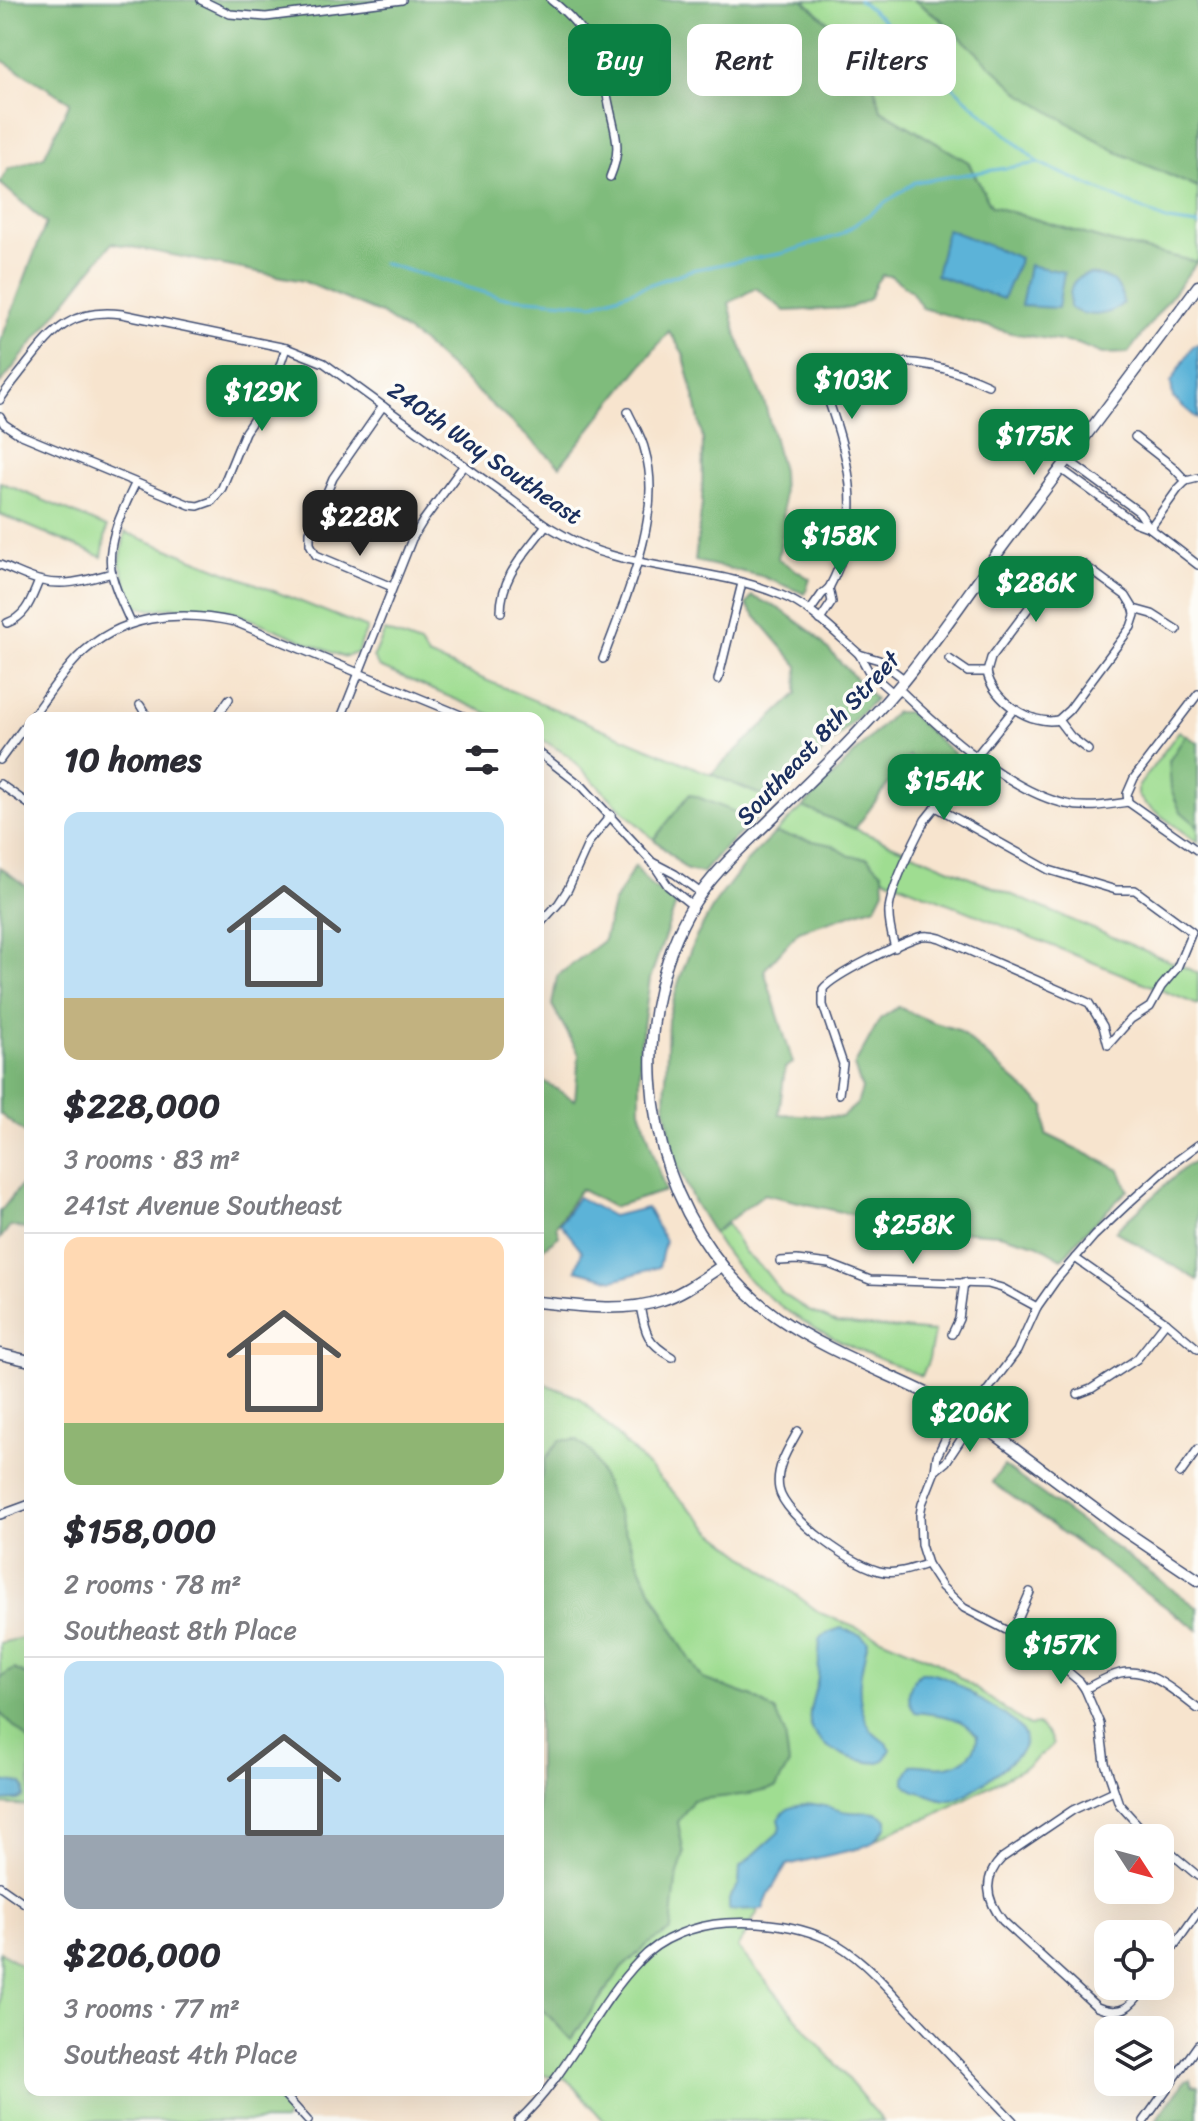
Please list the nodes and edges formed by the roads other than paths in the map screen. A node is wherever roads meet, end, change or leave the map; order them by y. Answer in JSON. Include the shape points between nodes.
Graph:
{"nodes":[{"id":1,"x":201,"y":0,"type":"edge"},
{"id":2,"x":402,"y":0,"type":"edge"},
{"id":3,"x":551,"y":0,"type":"edge"},
{"id":4,"x":610,"y":177,"type":"dead end"},
{"id":5,"x":1198,"y":286,"type":"edge"},
{"id":6,"x":286,"y":348,"type":"junction"},
{"id":7,"x":988,"y":385,"type":"dead end"},
{"id":8,"x":0,"y":400,"type":"edge"},
{"id":9,"x":383,"y":406,"type":"junction"},
{"id":10,"x":628,"y":412,"type":"dead end"},
{"id":11,"x":0,"y":417,"type":"edge"},
{"id":12,"x":1135,"y":437,"type":"dead end"},
{"id":13,"x":464,"y":465,"type":"junction"},
{"id":14,"x":1064,"y":465,"type":"junction"},
{"id":15,"x":1198,"y":478,"type":"edge"},
{"id":16,"x":1186,"y":481,"type":"junction"},
{"id":17,"x":135,"y":484,"type":"junction"},
{"id":18,"x":546,"y":525,"type":"junction"},
{"id":19,"x":1150,"y":528,"type":"junction"},
{"id":20,"x":639,"y":561,"type":"junction"},
{"id":21,"x":0,"y":565,"type":"edge"},
{"id":22,"x":1198,"y":565,"type":"edge"},
{"id":23,"x":112,"y":573,"type":"junction"},
{"id":24,"x":39,"y":581,"type":"junction"},
{"id":25,"x":742,"y":583,"type":"junction"},
{"id":26,"x":392,"y":587,"type":"junction"},
{"id":27,"x":829,"y":588,"type":"junction"},
{"id":28,"x":1134,"y":609,"type":"junction"},
{"id":29,"x":810,"y":611,"type":"junction"},
{"id":30,"x":501,"y":612,"type":"dead end"},
{"id":31,"x":820,"y":620,"type":"junction"},
{"id":32,"x":7,"y":623,"type":"dead end"},
{"id":33,"x":131,"y":623,"type":"junction"},
{"id":34,"x":1177,"y":630,"type":"dead end"},
{"id":35,"x":859,"y":654,"type":"junction"},
{"id":36,"x":603,"y":659,"type":"dead end"},
{"id":37,"x":949,"y":659,"type":"dead end"},
{"id":38,"x":987,"y":672,"type":"junction"},
{"id":39,"x":359,"y":673,"type":"junction"},
{"id":40,"x":718,"y":680,"type":"dead end"},
{"id":41,"x":898,"y":687,"type":"junction"},
{"id":42,"x":1198,"y":694,"type":"edge"},
{"id":43,"x":229,"y":699,"type":"dead end"},
{"id":44,"x":140,"y":705,"type":"dead end"},
{"id":45,"x":1014,"y":709,"type":"junction"},
{"id":46,"x":35,"y":712,"type":"edge"},
{"id":47,"x":144,"y":712,"type":"edge"},
{"id":48,"x":220,"y":712,"type":"edge"},
{"id":49,"x":343,"y":712,"type":"edge"},
{"id":50,"x":446,"y":712,"type":"edge"},
{"id":51,"x":1058,"y":720,"type":"junction"},
{"id":52,"x":24,"y":727,"type":"edge"},
{"id":53,"x":1088,"y":750,"type":"dead end"},
{"id":54,"x":977,"y":756,"type":"junction"},
{"id":55,"x":544,"y":757,"type":"edge"},
{"id":56,"x":0,"y":760,"type":"edge"},
{"id":57,"x":0,"y":784,"type":"edge"},
{"id":58,"x":24,"y":801,"type":"edge"},
{"id":59,"x":1128,"y":802,"type":"junction"},
{"id":60,"x":936,"y":807,"type":"junction"},
{"id":61,"x":611,"y":815,"type":"junction"},
{"id":62,"x":1198,"y":851,"type":"edge"},
{"id":63,"x":652,"y":862,"type":"junction"},
{"id":64,"x":701,"y":893,"type":"junction"},
{"id":65,"x":693,"y":906,"type":"junction"},
{"id":66,"x":544,"y":919,"type":"edge"},
{"id":67,"x":1195,"y":934,"type":"edge"},
{"id":68,"x":895,"y":948,"type":"junction"},
{"id":69,"x":839,"y":1094,"type":"dead end"},
{"id":70,"x":1198,"y":1145,"type":"edge"},
{"id":71,"x":1075,"y":1258,"type":"junction"},
{"id":72,"x":780,"y":1261,"type":"dead end"},
{"id":73,"x":722,"y":1266,"type":"junction"},
{"id":74,"x":964,"y":1282,"type":"junction"},
{"id":75,"x":544,"y":1302,"type":"edge"},
{"id":76,"x":640,"y":1306,"type":"junction"},
{"id":77,"x":1037,"y":1307,"type":"junction"},
{"id":78,"x":1166,"y":1322,"type":"junction"},
{"id":79,"x":952,"y":1334,"type":"dead end"},
{"id":80,"x":1198,"y":1349,"type":"edge"},
{"id":81,"x":0,"y":1354,"type":"edge"},
{"id":82,"x":672,"y":1357,"type":"dead end"},
{"id":83,"x":24,"y":1360,"type":"edge"},
{"id":84,"x":1078,"y":1394,"type":"dead end"},
{"id":85,"x":969,"y":1415,"type":"junction"},
{"id":86,"x":798,"y":1431,"type":"dead end"},
{"id":87,"x":1198,"y":1449,"type":"edge"},
{"id":88,"x":935,"y":1471,"type":"junction"},
{"id":89,"x":1180,"y":1474,"type":"dead end"},
{"id":90,"x":24,"y":1506,"type":"edge"},
{"id":91,"x":0,"y":1515,"type":"edge"},
{"id":92,"x":927,"y":1564,"type":"junction"},
{"id":93,"x":1198,"y":1580,"type":"edge"},
{"id":94,"x":1030,"y":1592,"type":"dead end"},
{"id":95,"x":1012,"y":1633,"type":"junction"},
{"id":96,"x":1085,"y":1689,"type":"junction"},
{"id":97,"x":1198,"y":1709,"type":"edge"},
{"id":98,"x":1114,"y":1791,"type":"junction"},
{"id":99,"x":1138,"y":1824,"type":"edge"},
{"id":100,"x":1174,"y":1856,"type":"edge"},
{"id":101,"x":1198,"y":1876,"type":"edge"},
{"id":102,"x":0,"y":1886,"type":"edge"},
{"id":103,"x":24,"y":1903,"type":"edge"},
{"id":104,"x":1198,"y":1912,"type":"edge"},
{"id":105,"x":1174,"y":1946,"type":"edge"},
{"id":106,"x":1135,"y":2000,"type":"edge"},
{"id":107,"x":1198,"y":2045,"type":"edge"},
{"id":108,"x":544,"y":2094,"type":"edge"},
{"id":109,"x":285,"y":2096,"type":"edge"},
{"id":110,"x":542,"y":2096,"type":"edge"},
{"id":111,"x":308,"y":2121,"type":"edge"},
{"id":112,"x":518,"y":2121,"type":"edge"},
{"id":113,"x":1013,"y":2121,"type":"edge"},
{"id":114,"x":1144,"y":2121,"type":"edge"}],
"edges":[{"from":1,"to":2,"type":"street","via":[[230,14],[266,17]]},
{"from":3,"to":4,"type":"street","via":[[578,25],[597,56],[618,145]]},
{"from":5,"to":14,"type":"street","name":"Southeast 8th Street"},
{"from":6,"to":8,"type":"street","name":"240th Way Southeast","via":[[100,313],[77,318],[48,337]]},
{"from":6,"to":9,"type":"street","name":"240th Way Southeast","via":[[324,363]]},
{"from":6,"to":17,"type":"street","via":[[270,395],[212,501],[190,505]]},
{"from":7,"to":27,"type":"street","via":[[947,368],[899,361],[821,379],[844,445],[851,490],[848,537]]},
{"from":9,"to":13,"type":"street","name":"240th Way Southeast"},
{"from":9,"to":26,"type":"street","via":[[333,478],[309,537],[312,550],[324,560]]},
{"from":10,"to":20,"type":"street","via":[[645,451],[651,483]]},
{"from":11,"to":17,"type":"street","via":[[19,434]]},
{"from":12,"to":16,"type":"street"},
{"from":13,"to":18,"type":"street","name":"240th Way Southeast"},
{"from":13,"to":26,"type":"street","via":[[412,539]]},
{"from":14,"to":19,"type":"street","via":[[1139,512]]},
{"from":14,"to":41,"type":"street","name":"Southeast 8th Street"},
{"from":15,"to":16,"type":"street"},
{"from":16,"to":19,"type":"street"},
{"from":17,"to":23,"type":"street","via":[[113,538]]},
{"from":18,"to":20,"type":"street","name":"240th Way Southeast","via":[[593,550]]},
{"from":18,"to":30,"type":"street","via":[[505,583]]},
{"from":19,"to":22,"type":"street"},
{"from":20,"to":25,"type":"street","name":"240th Way Southeast"},
{"from":20,"to":36,"type":"street"},
{"from":21,"to":24,"type":"street"},
{"from":23,"to":24,"type":"street","via":[[63,583]]},
{"from":23,"to":33,"type":"street"},
{"from":24,"to":32,"type":"street","via":[[27,608]]},
{"from":25,"to":29,"type":"street","name":"240th Way Southeast","via":[[782,595]]},
{"from":25,"to":40,"type":"street"},
{"from":26,"to":39,"type":"street"},
{"from":27,"to":29,"type":"street"},
{"from":27,"to":31,"type":"street","via":[[832,602]]},
{"from":28,"to":34,"type":"street"},
{"from":28,"to":38,"type":"street","via":[[1126,596],[1084,565],[1064,565],[991,658]]},
{"from":28,"to":51,"type":"street","via":[[1131,627]]},
{"from":29,"to":31,"type":"street","name":"240th Way Southeast"},
{"from":31,"to":35,"type":"street","name":"240th Way Southeast"},
{"from":33,"to":39,"type":"street","via":[[181,614],[220,618]]},
{"from":33,"to":46,"type":"street","via":[[79,656]]},
{"from":35,"to":41,"type":"street","name":"240th Way Southeast","via":[[869,672]]},
{"from":35,"to":41,"type":"street","name":"240th Way Southeast","via":[[879,660]]},
{"from":37,"to":38,"type":"street","via":[[968,672]]},
{"from":38,"to":45,"type":"street"},
{"from":39,"to":49,"type":"street"},
{"from":39,"to":50,"type":"street"},
{"from":41,"to":54,"type":"street","name":"240th Way Southeast"},
{"from":41,"to":64,"type":"street","name":"Southeast 8th Street"},
{"from":42,"to":59,"type":"street","via":[[1134,778]]},
{"from":43,"to":48,"type":"street"},
{"from":44,"to":47,"type":"street"},
{"from":45,"to":51,"type":"street","via":[[1041,721]]},
{"from":45,"to":54,"type":"street"},
{"from":51,"to":53,"type":"street"},
{"from":52,"to":56,"type":"street"},
{"from":54,"to":59,"type":"street","name":"240th Way Southeast","via":[[1044,798],[1085,806]]},
{"from":54,"to":60,"type":"street"},
{"from":55,"to":61,"type":"street"},
{"from":57,"to":58,"type":"street"},
{"from":59,"to":62,"type":"street"},
{"from":60,"to":67,"type":"street","via":[[1049,870],[1116,890],[1135,890]]},
{"from":60,"to":68,"type":"street","via":[[917,835],[892,896],[888,914]]},
{"from":61,"to":63,"type":"street"},
{"from":61,"to":66,"type":"street"},
{"from":63,"to":64,"type":"street"},
{"from":63,"to":65,"type":"street","via":[[668,886]]},
{"from":64,"to":65,"type":"street","name":"Southeast 8th Street"},
{"from":65,"to":73,"type":"street","name":"Southeast 8th Street","via":[[664,971],[650,1074],[654,1113],[676,1188]]},
{"from":67,"to":68,"type":"street","via":[[1150,1007],[1108,1045],[1089,1003],[940,938],[927,935]]},
{"from":68,"to":69,"type":"street","via":[[823,989],[823,1005],[843,1064]]},
{"from":70,"to":71,"type":"street"},
{"from":71,"to":77,"type":"street"},
{"from":71,"to":78,"type":"street"},
{"from":72,"to":74,"type":"street","via":[[829,1264],[870,1280]]},
{"from":73,"to":76,"type":"street","via":[[687,1289]]},
{"from":73,"to":85,"type":"street","name":"Southeast 8th Street","via":[[748,1293],[801,1332]]},
{"from":74,"to":77,"type":"street","via":[[1002,1288]]},
{"from":74,"to":79,"type":"street"},
{"from":75,"to":76,"type":"street"},
{"from":76,"to":82,"type":"street","via":[[649,1340]]},
{"from":77,"to":85,"type":"street","via":[[1017,1351]]},
{"from":78,"to":80,"type":"street"},
{"from":78,"to":84,"type":"street","via":[[1137,1359]]},
{"from":81,"to":83,"type":"street"},
{"from":85,"to":88,"type":"street","via":[[964,1435]]},
{"from":85,"to":88,"type":"street","via":[[953,1423]]},
{"from":85,"to":93,"type":"street","name":"Southeast 8th Street"},
{"from":86,"to":92,"type":"street","via":[[778,1479],[784,1504],[796,1517],[875,1571]]},
{"from":87,"to":89,"type":"street"},
{"from":88,"to":92,"type":"street","via":[[920,1515]]},
{"from":90,"to":91,"type":"street"},
{"from":92,"to":95,"type":"street","via":[[957,1603]]},
{"from":94,"to":95,"type":"street"},
{"from":95,"to":96,"type":"street","via":[[1052,1658]]},
{"from":96,"to":97,"type":"street","via":[[1133,1672],[1164,1684]]},
{"from":96,"to":98,"type":"street","via":[[1100,1724]]},
{"from":98,"to":99,"type":"street"},
{"from":98,"to":106,"type":"street","via":[[1073,1810],[1013,1850],[995,1865],[988,1896],[1003,1921],[1090,2001],[1117,2012]]},
{"from":100,"to":101,"type":"street"},
{"from":102,"to":103,"type":"street"},
{"from":104,"to":105,"type":"street"},
{"from":107,"to":114,"type":"street"},
{"from":108,"to":113,"type":"street","via":[[621,1982],[662,1942],[715,1924],[775,1923],[849,1952]]},
{"from":109,"to":111,"type":"street"},
{"from":110,"to":112,"type":"street"}]}
